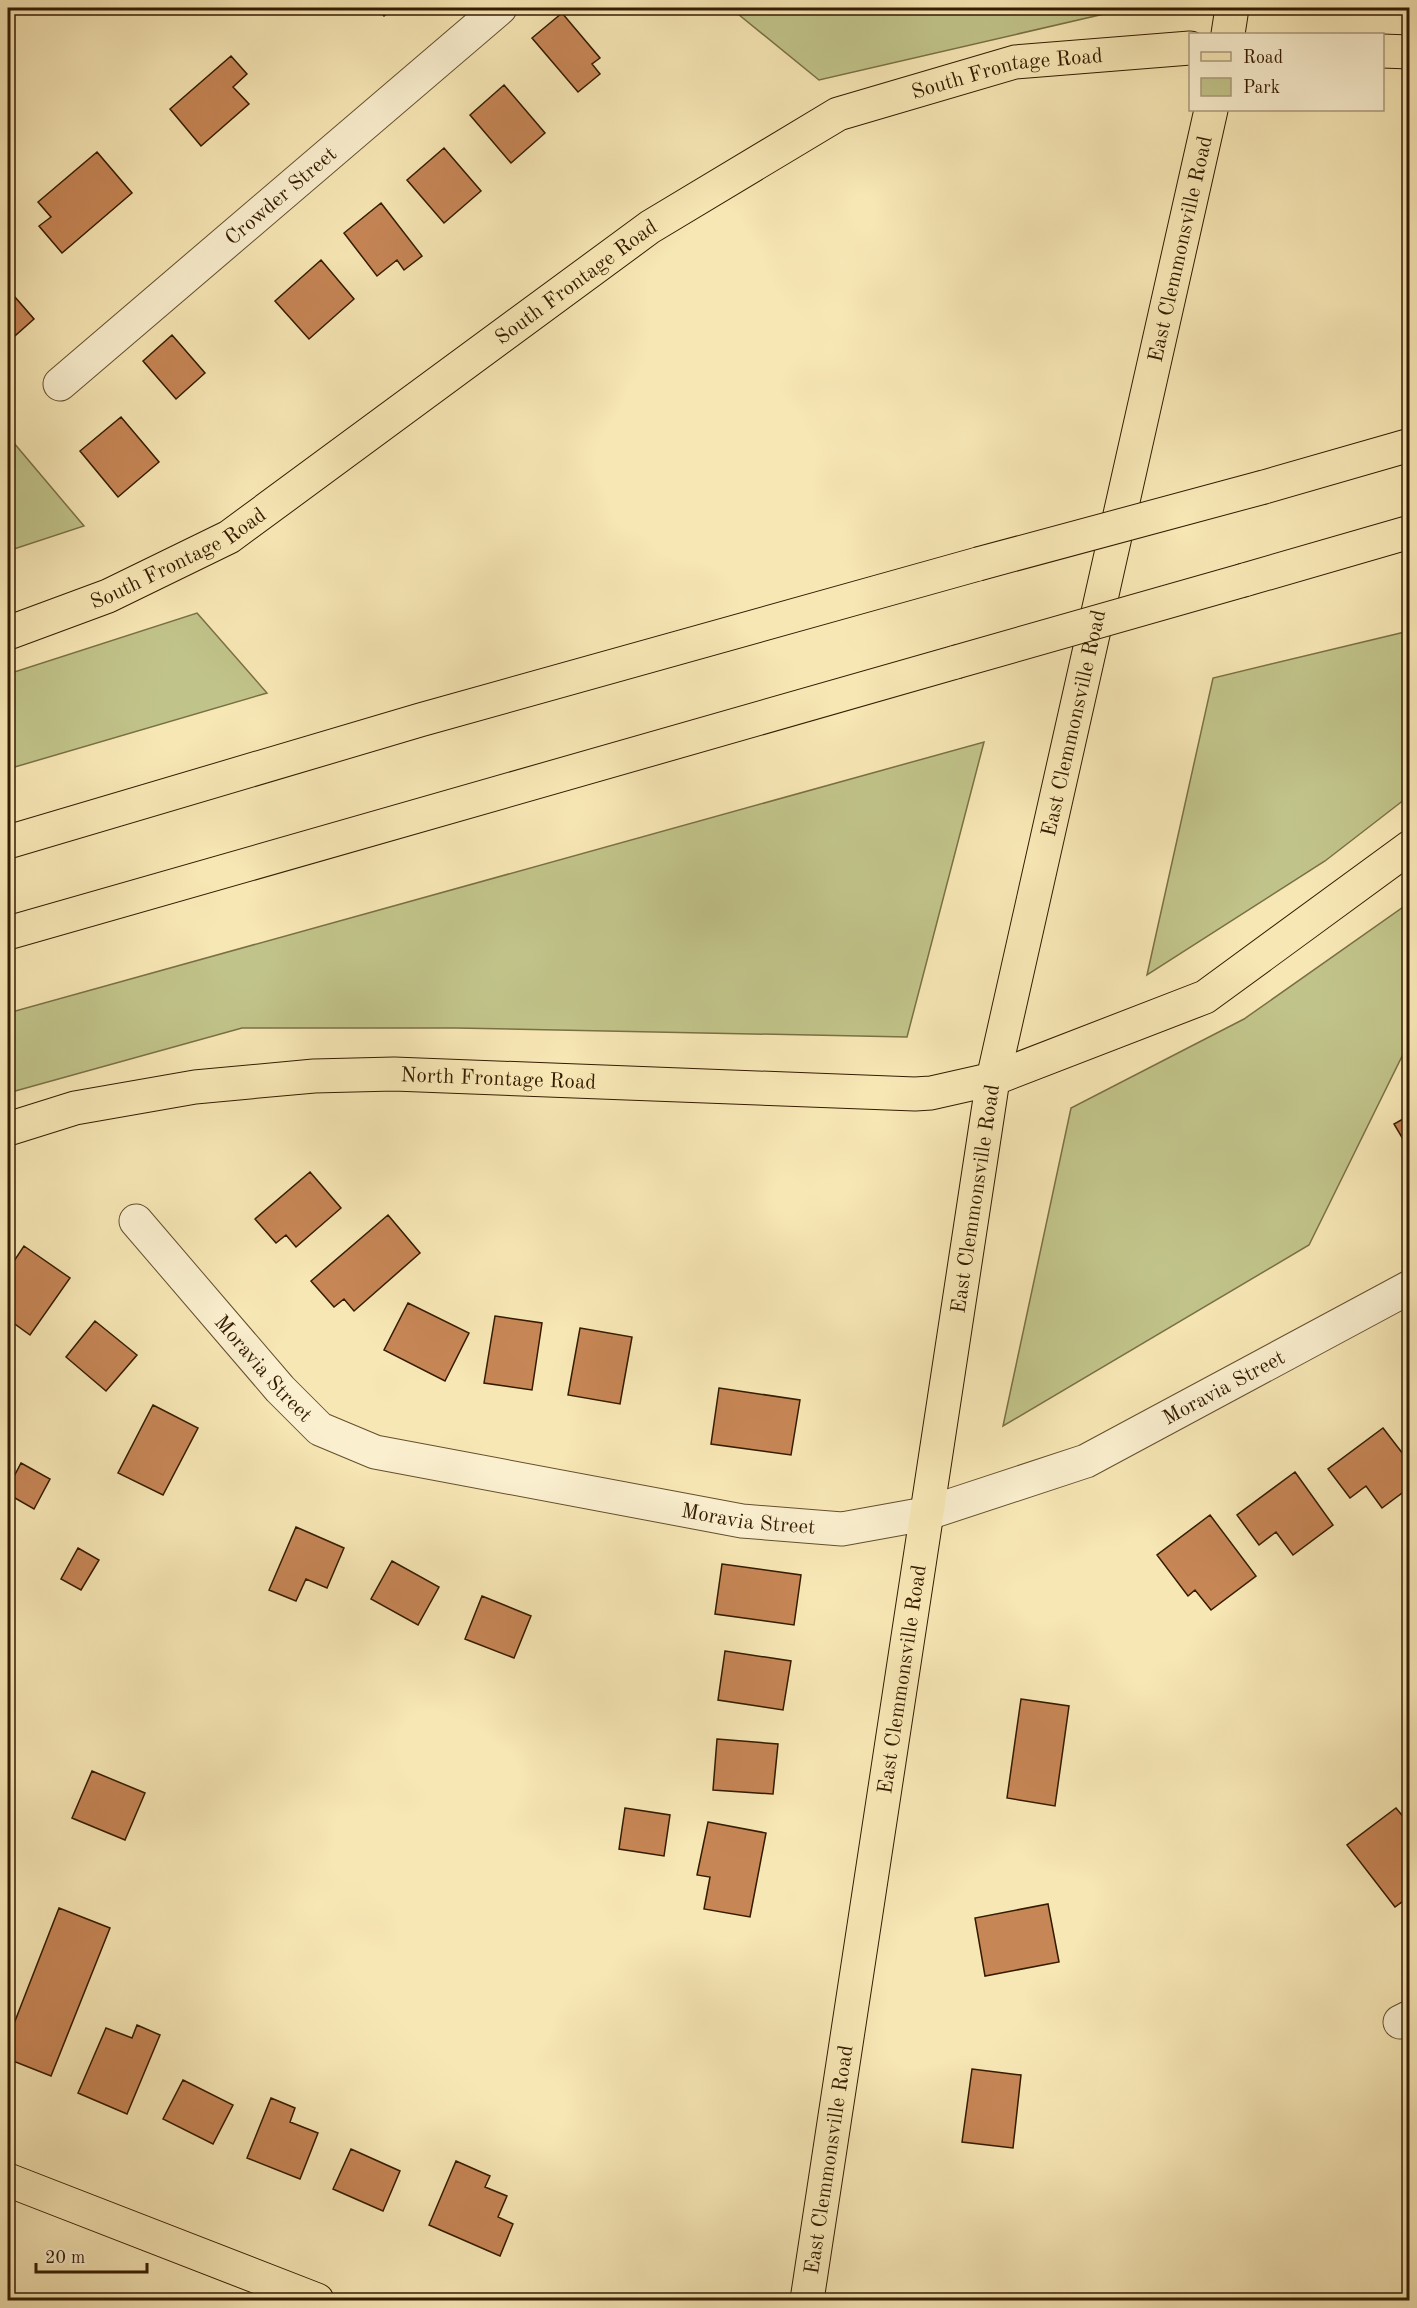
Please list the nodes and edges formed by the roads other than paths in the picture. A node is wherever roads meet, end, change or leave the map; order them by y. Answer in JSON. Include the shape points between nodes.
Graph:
{"nodes":[{"id":1,"x":500,"y":8,"type":"edge"},
{"id":2,"x":1232,"y":8,"type":"edge"},
{"id":3,"x":1228,"y":33,"type":"edge"},
{"id":4,"x":1189,"y":48,"type":"edge"},
{"id":5,"x":1384,"y":51,"type":"edge"},
{"id":6,"x":1410,"y":52,"type":"edge"},
{"id":7,"x":1211,"y":111,"type":"edge"},
{"id":8,"x":60,"y":384,"type":"dead end"},
{"id":9,"x":1410,"y":445,"type":"edge"},
{"id":10,"x":1410,"y":532,"type":"edge"},
{"id":11,"x":8,"y":633,"type":"edge"},
{"id":12,"x":8,"y":842,"type":"edge"},
{"id":13,"x":1410,"y":847,"type":"edge"},
{"id":14,"x":8,"y":933,"type":"edge"},
{"id":15,"x":993,"y":1079,"type":"junction"},
{"id":16,"x":8,"y":1129,"type":"edge"},
{"id":17,"x":136,"y":1221,"type":"dead end"},
{"id":18,"x":1410,"y":1287,"type":"edge"},
{"id":19,"x":926,"y":1514,"type":"junction"},
{"id":20,"x":8,"y":2180,"type":"edge"},
{"id":21,"x":317,"y":2301,"type":"edge"},
{"id":22,"x":807,"y":2301,"type":"edge"}],
"edges":[{"from":1,"to":8,"type":"street","name":"Crowder Street"},
{"from":2,"to":3,"type":"main road"},
{"from":4,"to":11,"type":"main road","name":"South Frontage Road","via":[[1015,62],[838,114],[650,227],[229,537],[108,597]]},
{"from":5,"to":6,"type":"main road"},
{"from":7,"to":15,"type":"main road","name":"East Clemmonsville Road"},
{"from":9,"to":12,"type":"main road","bridge":true,"via":[[409,724]]},
{"from":10,"to":14,"type":"main road","bridge":true},
{"from":13,"to":15,"type":"main road","name":"North Frontage Road","via":[[1205,997]]},
{"from":15,"to":16,"type":"main road","name":"North Frontage Road","via":[[931,1094],[915,1094],[394,1074],[314,1076],[195,1087],[75,1108]]},
{"from":15,"to":19,"type":"main road","name":"East Clemmonsville Road"},
{"from":17,"to":19,"type":"street","name":"Moravia Street","via":[[320,1430],[375,1452],[742,1521],[842,1529]]},
{"from":18,"to":19,"type":"street","name":"Moravia Street","via":[[1086,1461]]},
{"from":19,"to":22,"type":"main road","name":"East Clemmonsville Road"},
{"from":20,"to":21,"type":"main road"}]}
